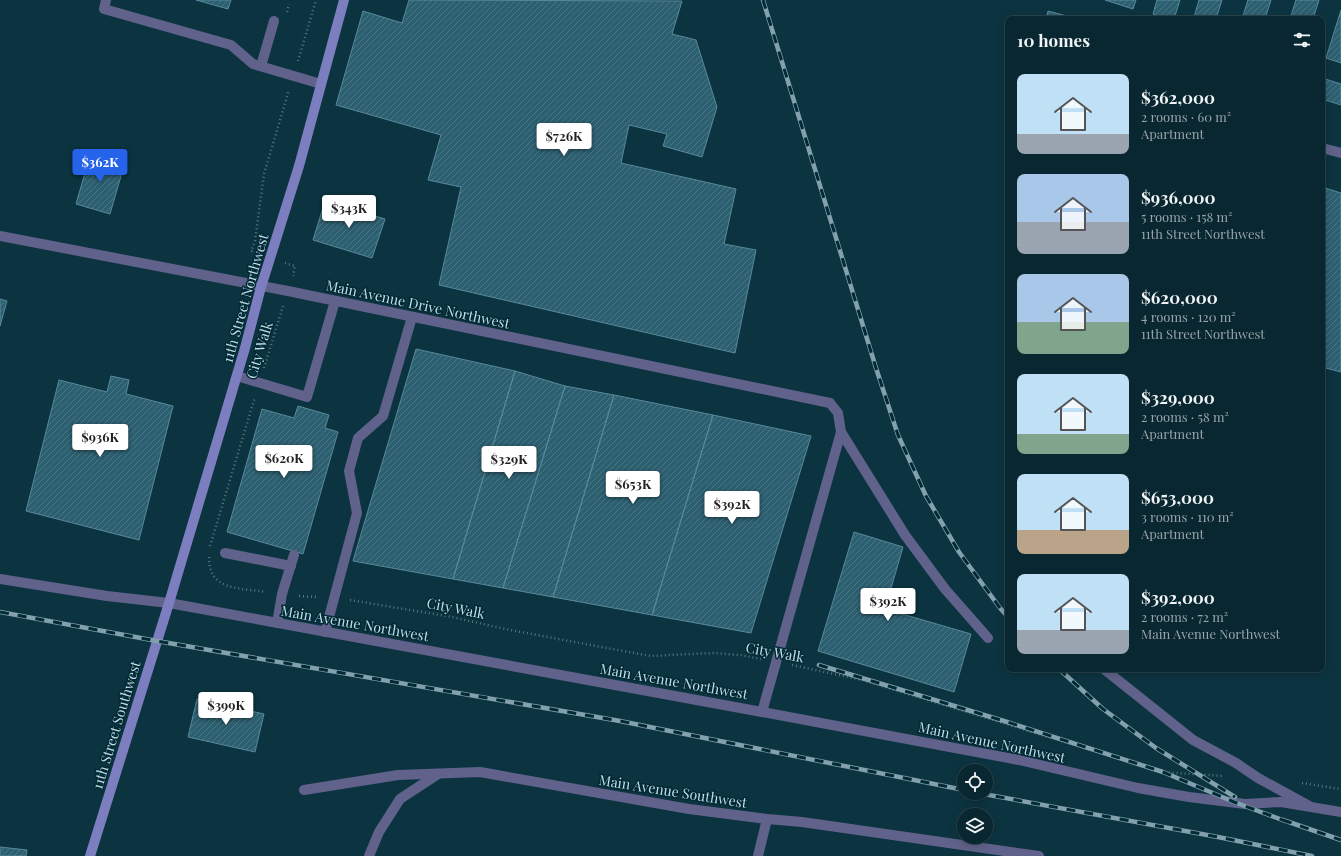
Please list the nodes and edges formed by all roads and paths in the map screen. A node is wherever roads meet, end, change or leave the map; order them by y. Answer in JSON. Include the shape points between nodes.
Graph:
{"nodes":[{"id":1,"x":106,"y":0,"type":"edge"},
{"id":2,"x":316,"y":0,"type":"edge"},
{"id":3,"x":344,"y":0,"type":"edge"},
{"id":4,"x":274,"y":21,"type":"dead end"},
{"id":5,"x":261,"y":66,"type":"junction"},
{"id":6,"x":293,"y":76,"type":"junction"},
{"id":7,"x":321,"y":84,"type":"junction"},
{"id":8,"x":1325,"y":149,"type":"edge"},
{"id":9,"x":1341,"y":153,"type":"edge"},
{"id":10,"x":0,"y":236,"type":"edge"},
{"id":11,"x":251,"y":251,"type":"dead end"},
{"id":12,"x":283,"y":263,"type":"dead end"},
{"id":13,"x":292,"y":277,"type":"dead end"},
{"id":14,"x":262,"y":287,"type":"junction"},
{"id":15,"x":335,"y":301,"type":"junction"},
{"id":16,"x":282,"y":310,"type":"dead end"},
{"id":17,"x":412,"y":317,"type":"junction"},
{"id":18,"x":237,"y":376,"type":"junction"},
{"id":19,"x":260,"y":383,"type":"junction"},
{"id":20,"x":841,"y":432,"type":"junction"},
{"id":21,"x":225,"y":553,"type":"dead end"},
{"id":22,"x":294,"y":555,"type":"dead end"},
{"id":23,"x":291,"y":566,"type":"junction"},
{"id":24,"x":0,"y":579,"type":"edge"},
{"id":25,"x":282,"y":594,"type":"junction"},
{"id":26,"x":334,"y":598,"type":"junction"},
{"id":27,"x":168,"y":603,"type":"junction"},
{"id":28,"x":277,"y":623,"type":"junction"},
{"id":29,"x":325,"y":632,"type":"junction"},
{"id":30,"x":988,"y":638,"type":"dead end"},
{"id":31,"x":776,"y":662,"type":"junction"},
{"id":32,"x":1108,"y":672,"type":"edge"},
{"id":33,"x":762,"y":712,"type":"junction"},
{"id":34,"x":438,"y":774,"type":"junction"},
{"id":35,"x":1227,"y":776,"type":"dead end"},
{"id":36,"x":1298,"y":782,"type":"dead end"},
{"id":37,"x":1341,"y":789,"type":"edge"},
{"id":38,"x":304,"y":790,"type":"dead end"},
{"id":39,"x":1311,"y":807,"type":"junction"},
{"id":40,"x":1341,"y":812,"type":"edge"},
{"id":41,"x":767,"y":819,"type":"junction"},
{"id":42,"x":1014,"y":854,"type":"edge"},
{"id":43,"x":90,"y":856,"type":"edge"},
{"id":44,"x":369,"y":856,"type":"edge"},
{"id":45,"x":758,"y":856,"type":"edge"},
{"id":46,"x":1039,"y":856,"type":"edge"}],
"edges":[{"from":1,"to":5,"type":"street","via":[[104,9],[231,45],[253,64]]},
{"from":2,"to":6,"type":"path"},
{"from":3,"to":7,"type":"street","name":"11th Street Northwest"},
{"from":4,"to":5,"type":"street"},
{"from":5,"to":6,"type":"street"},
{"from":6,"to":7,"type":"street"},
{"from":6,"to":11,"type":"path","via":[[264,174],[255,241]]},
{"from":7,"to":14,"type":"street","name":"11th Street Northwest"},
{"from":8,"to":9,"type":"street"},
{"from":10,"to":14,"type":"street","name":"Main Avenue Drive Northwest"},
{"from":12,"to":13,"type":"path","via":[[296,266]]},
{"from":14,"to":15,"type":"street","name":"Main Avenue Drive Northwest"},
{"from":14,"to":18,"type":"street","name":"11th Street Northwest"},
{"from":15,"to":17,"type":"street","name":"Main Avenue Drive Northwest"},
{"from":15,"to":19,"type":"street","via":[[306,397]]},
{"from":16,"to":19,"type":"path","name":"City Walk"},
{"from":17,"to":20,"type":"street","name":"Main Avenue Drive Northwest","via":[[830,403],[838,413]]},
{"from":17,"to":26,"type":"street","via":[[383,416],[358,438],[349,471],[357,512]]},
{"from":18,"to":19,"type":"street"},
{"from":18,"to":27,"type":"street","name":"11th Street Northwest"},
{"from":19,"to":25,"type":"path","name":"City Walk","via":[[212,534],[208,561],[212,574],[221,584]]},
{"from":20,"to":30,"type":"street","via":[[905,535],[945,589]]},
{"from":20,"to":31,"type":"street"},
{"from":21,"to":23,"type":"street"},
{"from":22,"to":23,"type":"street"},
{"from":23,"to":25,"type":"street"},
{"from":24,"to":27,"type":"street","name":"Main Avenue Northwest"},
{"from":25,"to":26,"type":"path","name":"City Walk"},
{"from":25,"to":28,"type":"street"},
{"from":26,"to":29,"type":"street"},
{"from":26,"to":31,"type":"path","name":"City Walk","via":[[459,618],[650,656],[713,653]]},
{"from":27,"to":28,"type":"street","name":"Main Avenue Northwest"},
{"from":27,"to":43,"type":"street","name":"11th Street Southwest"},
{"from":28,"to":29,"type":"street","name":"Main Avenue Northwest"},
{"from":29,"to":33,"type":"street","name":"Main Avenue Northwest"},
{"from":31,"to":33,"type":"street"},
{"from":31,"to":35,"type":"path","name":"City Walk","via":[[862,680],[1163,772]]},
{"from":32,"to":39,"type":"street","via":[[1192,740]]},
{"from":33,"to":39,"type":"street","name":"Main Avenue Northwest","via":[[1019,760],[1138,788],[1189,797],[1245,804],[1282,802]]},
{"from":34,"to":38,"type":"street","name":"Main Avenue Southwest","via":[[398,775]]},
{"from":34,"to":41,"type":"street","name":"Main Avenue Southwest","via":[[480,772],[689,809]]},
{"from":34,"to":44,"type":"street","via":[[400,799],[379,832]]},
{"from":36,"to":37,"type":"path"},
{"from":39,"to":40,"type":"street","name":"Main Avenue Northwest"},
{"from":41,"to":42,"type":"street","name":"Main Avenue Southwest"},
{"from":41,"to":45,"type":"street"},
{"from":42,"to":46,"type":"street","name":"Main Avenue Southwest"}]}
